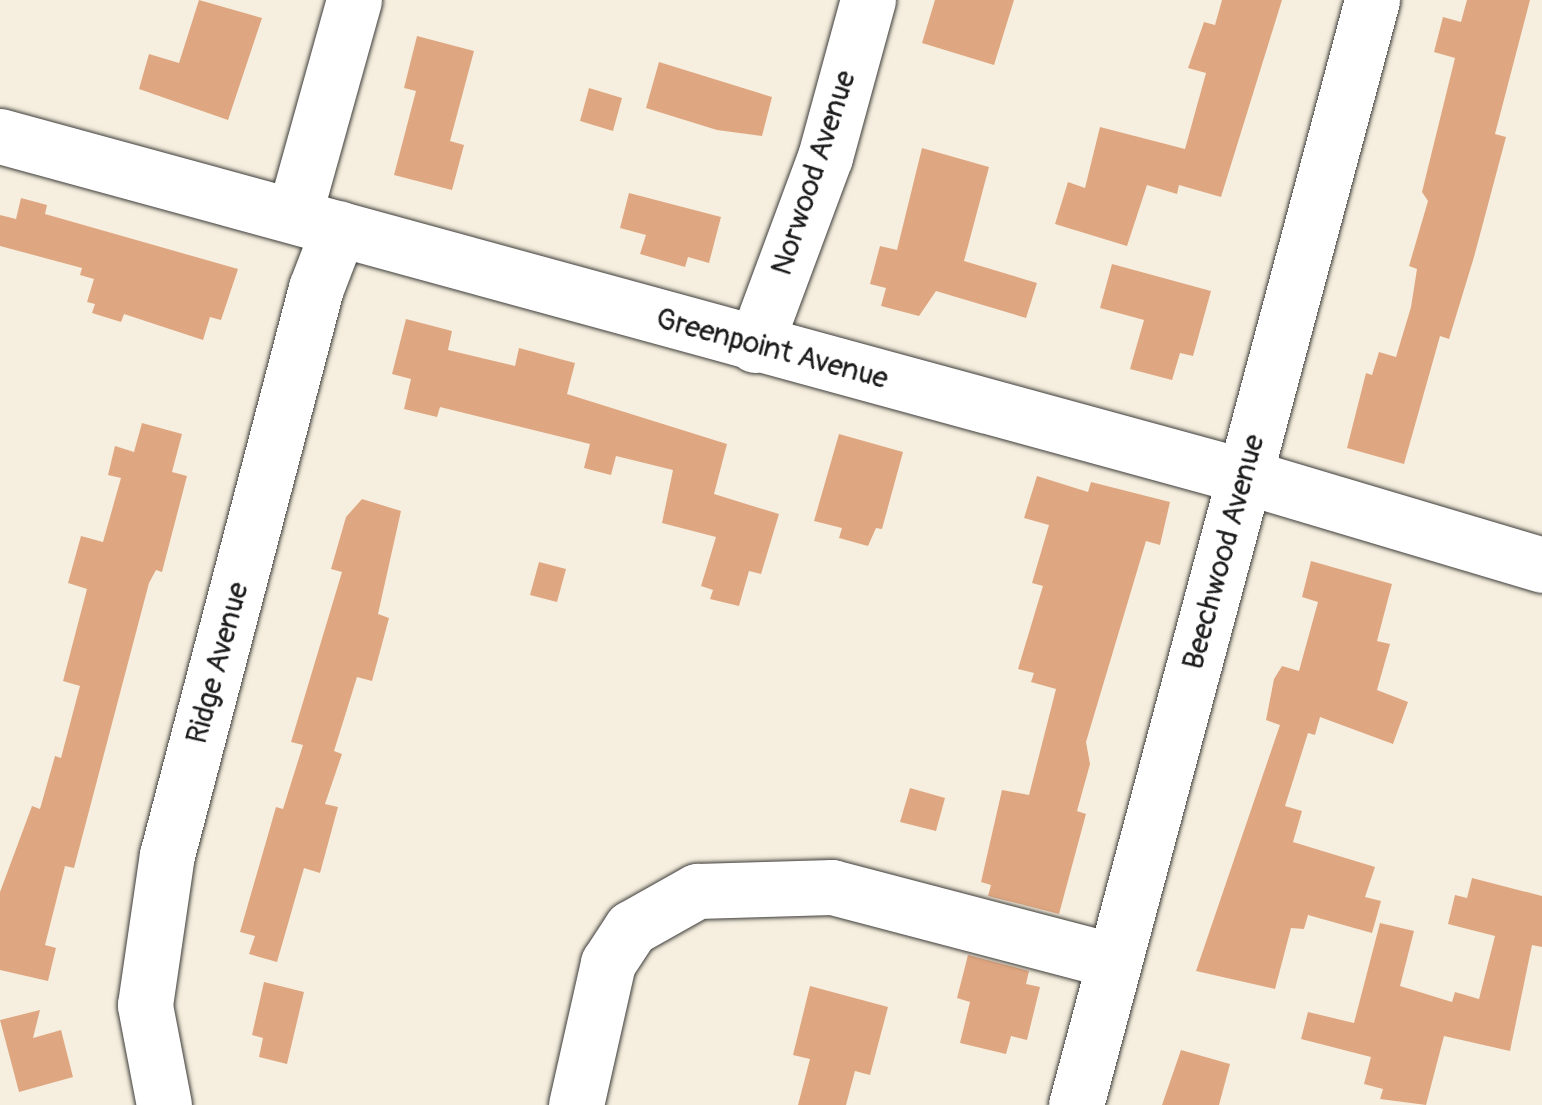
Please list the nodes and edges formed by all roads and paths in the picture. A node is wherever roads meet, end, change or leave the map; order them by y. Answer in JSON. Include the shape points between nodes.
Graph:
{"nodes":[{"id":1,"x":354,"y":0,"type":"edge"},
{"id":2,"x":868,"y":0,"type":"edge"},
{"id":3,"x":1372,"y":0,"type":"edge"},
{"id":4,"x":0,"y":136,"type":"edge"},
{"id":5,"x":316,"y":222,"type":"junction"},
{"id":6,"x":754,"y":345,"type":"junction"},
{"id":7,"x":1244,"y":476,"type":"junction"},
{"id":8,"x":1542,"y":566,"type":"edge"},
{"id":9,"x":1114,"y":961,"type":"junction"},
{"id":10,"x":164,"y":1105,"type":"edge"},
{"id":11,"x":576,"y":1105,"type":"edge"},
{"id":12,"x":1076,"y":1105,"type":"edge"}],
"edges":[{"from":1,"to":5,"type":"street","name":"Ridge Avenue"},
{"from":2,"to":6,"type":"street","name":"Norwood Avenue","via":[[824,157]]},
{"from":3,"to":7,"type":"street","name":"Beechwood Avenue"},
{"from":4,"to":5,"type":"street","name":"Greenpoint Avenue"},
{"from":5,"to":6,"type":"street","name":"Greenpoint Avenue"},
{"from":5,"to":10,"type":"street","name":"Ridge Avenue","via":[[316,288],[167,855],[145,1005]]},
{"from":6,"to":7,"type":"street","name":"Greenpoint Avenue"},
{"from":7,"to":8,"type":"street","name":"Greenpoint Avenue"},
{"from":7,"to":9,"type":"street","name":"Beechwood Avenue"},
{"from":9,"to":11,"type":"street","via":[[832,887],[697,891],[630,928],[608,963]]},
{"from":9,"to":12,"type":"street","name":"Beechwood Avenue"}]}
